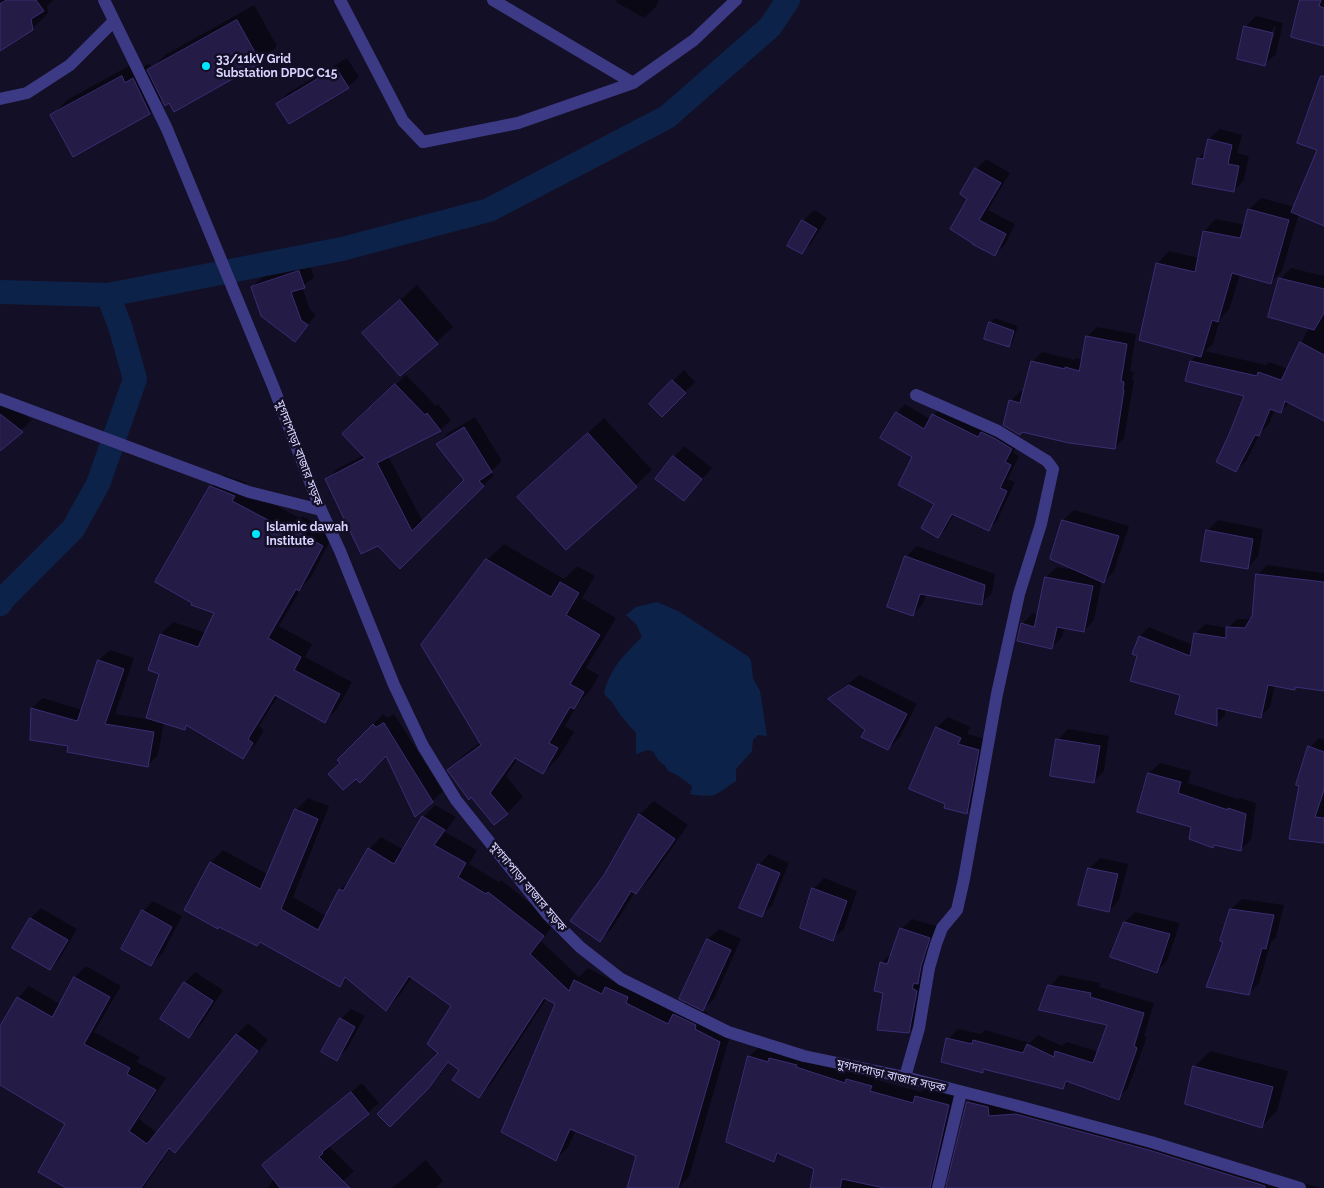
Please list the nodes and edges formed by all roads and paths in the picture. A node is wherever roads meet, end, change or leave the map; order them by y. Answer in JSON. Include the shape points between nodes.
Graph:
{"nodes":[{"id":1,"x":104,"y":0,"type":"edge"},
{"id":2,"x":340,"y":0,"type":"edge"},
{"id":3,"x":493,"y":0,"type":"edge"},
{"id":4,"x":736,"y":0,"type":"edge"},
{"id":5,"x":114,"y":22,"type":"junction"},
{"id":6,"x":633,"y":83,"type":"junction"},
{"id":7,"x":0,"y":99,"type":"edge"},
{"id":8,"x":916,"y":395,"type":"dead end"},
{"id":9,"x":0,"y":399,"type":"edge"},
{"id":10,"x":321,"y":510,"type":"junction"},
{"id":11,"x":904,"y":1077,"type":"junction"},
{"id":12,"x":961,"y":1092,"type":"junction"},
{"id":13,"x":938,"y":1188,"type":"edge"},
{"id":14,"x":1300,"y":1188,"type":"edge"}],
"edges":[{"from":1,"to":5,"type":"street","name":"মুগদাপাড়া বাজার সড়ক"},
{"from":2,"to":6,"type":"street","via":[[403,121],[423,142],[518,123]]},
{"from":3,"to":6,"type":"street"},
{"from":4,"to":6,"type":"street","via":[[694,40]]},
{"from":5,"to":7,"type":"street","via":[[70,65],[27,93]]},
{"from":5,"to":10,"type":"street","name":"মুগদাপাড়া বাজার সড়ক","via":[[167,129]]},
{"from":8,"to":11,"type":"street","via":[[998,431],[1046,461],[1053,469],[997,694],[957,910],[942,928],[936,944],[919,1028]]},
{"from":9,"to":10,"type":"street","via":[[249,492]]},
{"from":10,"to":11,"type":"street","name":"মুগদাপাড়া বাজার সড়ক","via":[[423,746],[456,800],[548,915],[580,947],[621,979],[728,1032],[804,1056]]},
{"from":11,"to":12,"type":"street","name":"মুগদাপাড়া বাজার সড়ক"},
{"from":12,"to":13,"type":"street"},
{"from":12,"to":14,"type":"street","name":"মুগদাপাড়া বাজার সড়ক","via":[[1151,1142]]}]}
